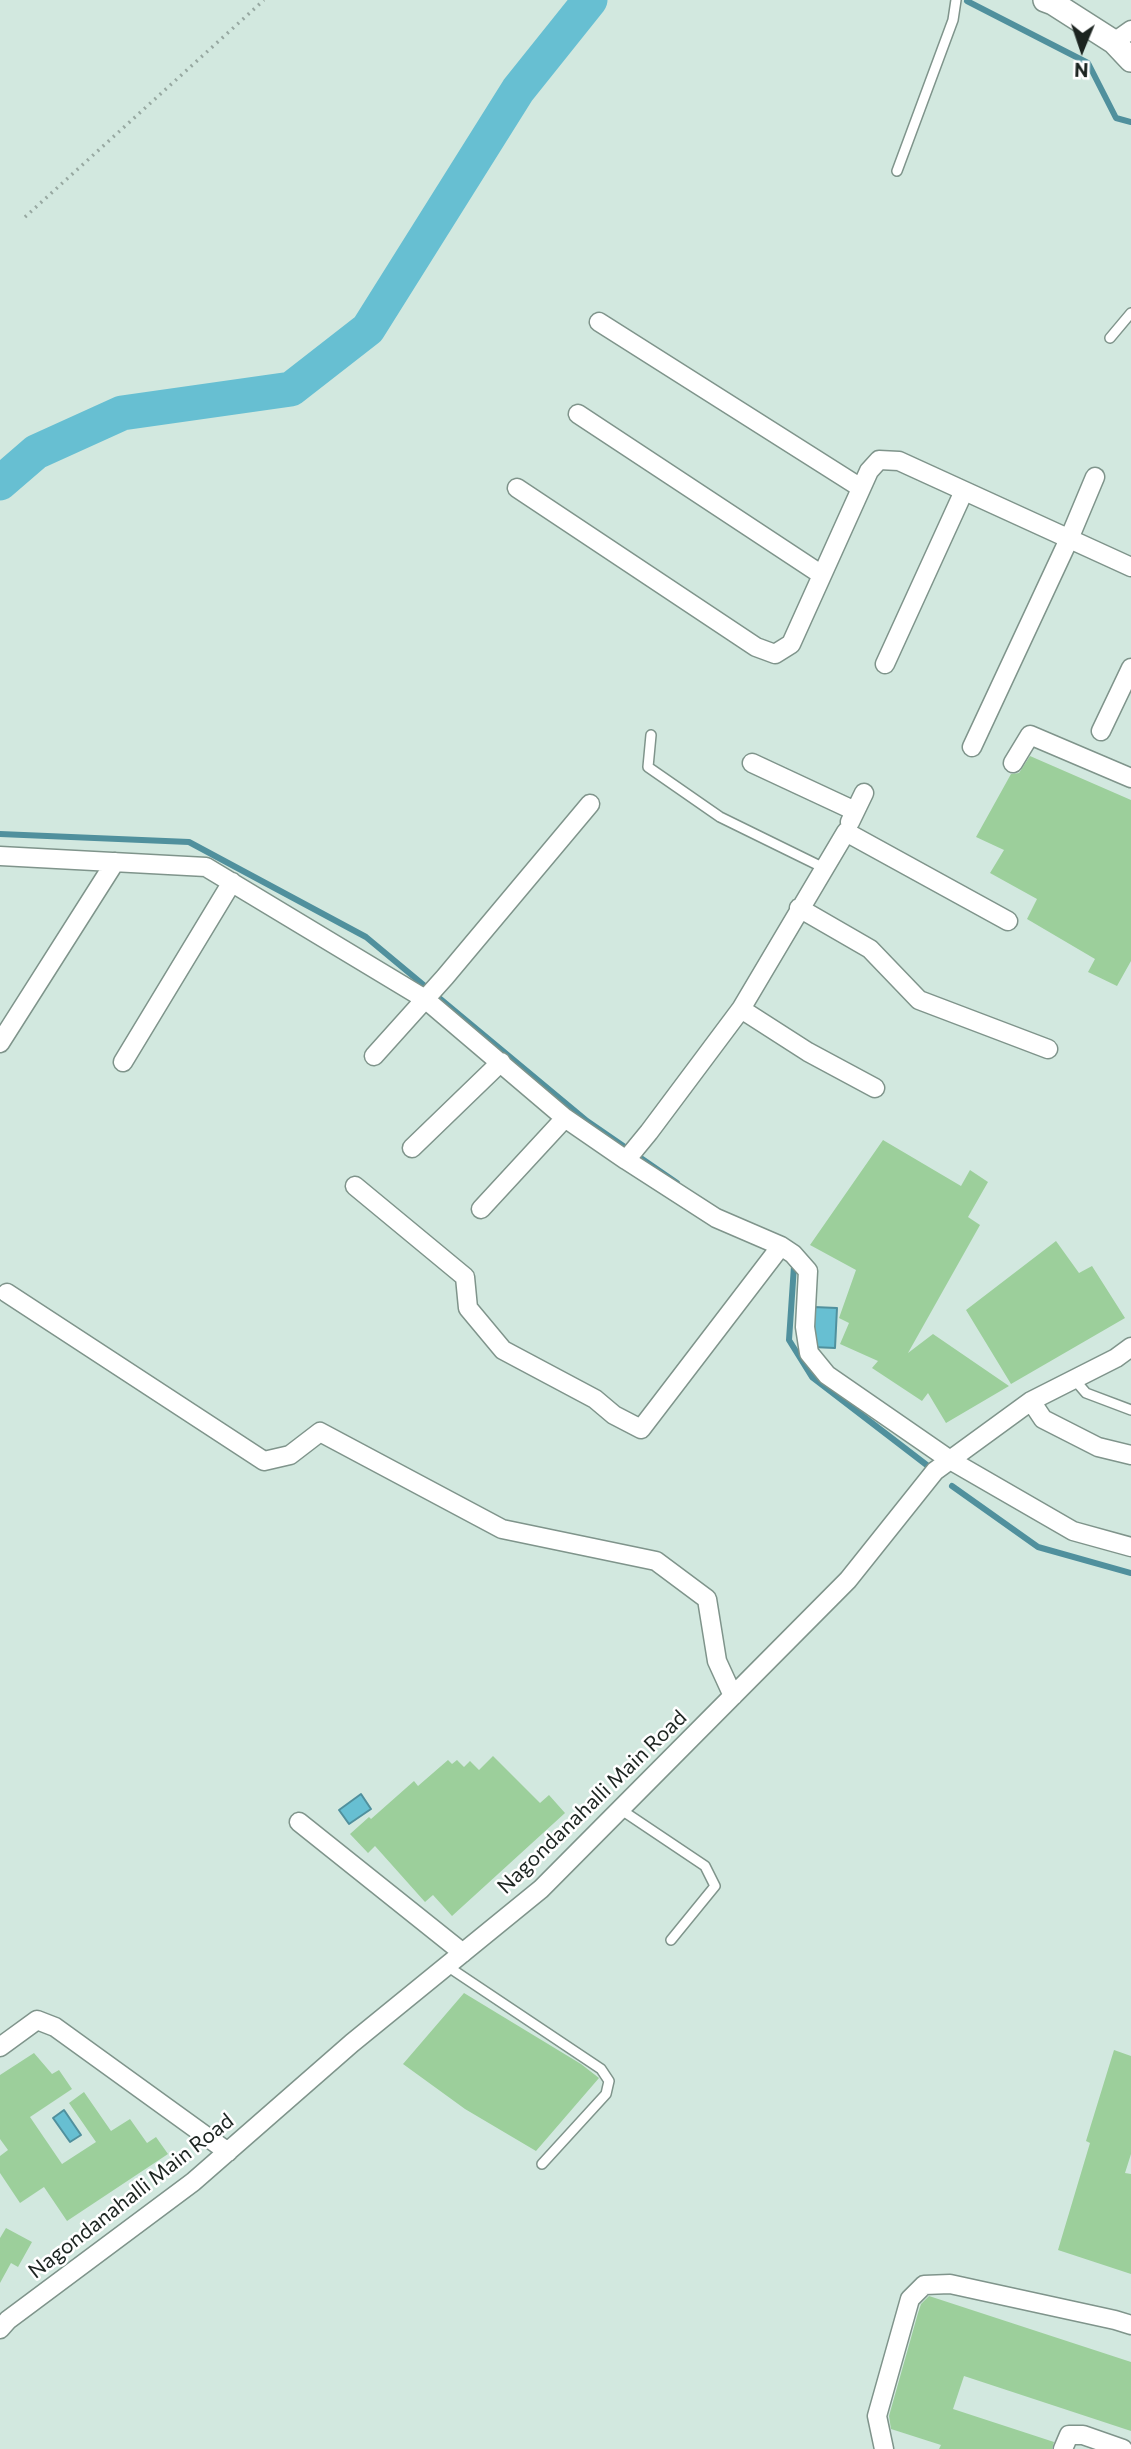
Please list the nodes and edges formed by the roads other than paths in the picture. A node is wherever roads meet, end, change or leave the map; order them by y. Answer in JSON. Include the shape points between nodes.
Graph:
{"nodes":[{"id":1,"x":956,"y":0,"type":"edge"},
{"id":2,"x":1051,"y":1,"type":"edge"},
{"id":3,"x":1122,"y":36,"type":"edge"},
{"id":4,"x":1131,"y":60,"type":"edge"},
{"id":5,"x":897,"y":171,"type":"dead end"},
{"id":6,"x":1131,"y":313,"type":"edge"},
{"id":7,"x":599,"y":322,"type":"dead end"},
{"id":8,"x":1110,"y":338,"type":"dead end"},
{"id":9,"x":578,"y":414,"type":"dead end"},
{"id":10,"x":1095,"y":477,"type":"dead end"},
{"id":11,"x":517,"y":488,"type":"dead end"},
{"id":12,"x":861,"y":488,"type":"junction"},
{"id":13,"x":964,"y":491,"type":"junction"},
{"id":14,"x":1069,"y":539,"type":"junction"},
{"id":15,"x":1131,"y":567,"type":"edge"},
{"id":16,"x":822,"y":575,"type":"junction"},
{"id":17,"x":885,"y":664,"type":"dead end"},
{"id":18,"x":1131,"y":668,"type":"edge"},
{"id":19,"x":1101,"y":731,"type":"dead end"},
{"id":20,"x":651,"y":735,"type":"dead end"},
{"id":21,"x":972,"y":747,"type":"dead end"},
{"id":22,"x":752,"y":763,"type":"dead end"},
{"id":23,"x":1013,"y":763,"type":"dead end"},
{"id":24,"x":1131,"y":778,"type":"edge"},
{"id":25,"x":864,"y":793,"type":"dead end"},
{"id":26,"x":590,"y":804,"type":"dead end"},
{"id":27,"x":855,"y":811,"type":"junction"},
{"id":28,"x":846,"y":832,"type":"junction"},
{"id":29,"x":1,"y":858,"type":"edge"},
{"id":30,"x":115,"y":862,"type":"junction"},
{"id":31,"x":824,"y":867,"type":"junction"},
{"id":32,"x":232,"y":882,"type":"junction"},
{"id":33,"x":799,"y":908,"type":"junction"},
{"id":34,"x":1008,"y":922,"type":"dead end"},
{"id":35,"x":425,"y":999,"type":"junction"},
{"id":36,"x":741,"y":1009,"type":"junction"},
{"id":37,"x":0,"y":1043,"type":"edge"},
{"id":38,"x":1048,"y":1049,"type":"dead end"},
{"id":39,"x":374,"y":1056,"type":"dead end"},
{"id":40,"x":123,"y":1062,"type":"dead end"},
{"id":41,"x":501,"y":1062,"type":"junction"},
{"id":42,"x":875,"y":1088,"type":"dead end"},
{"id":43,"x":565,"y":1118,"type":"junction"},
{"id":44,"x":412,"y":1148,"type":"dead end"},
{"id":45,"x":626,"y":1160,"type":"junction"},
{"id":46,"x":355,"y":1186,"type":"dead end"},
{"id":47,"x":481,"y":1209,"type":"dead end"},
{"id":48,"x":781,"y":1246,"type":"junction"},
{"id":49,"x":7,"y":1293,"type":"dead end"},
{"id":50,"x":1131,"y":1347,"type":"edge"},
{"id":51,"x":1074,"y":1379,"type":"junction"},
{"id":52,"x":1031,"y":1401,"type":"junction"},
{"id":53,"x":1131,"y":1410,"type":"edge"},
{"id":54,"x":1131,"y":1455,"type":"edge"},
{"id":55,"x":950,"y":1460,"type":"junction"},
{"id":56,"x":1131,"y":1548,"type":"edge"},
{"id":57,"x":733,"y":1696,"type":"junction"},
{"id":58,"x":620,"y":1809,"type":"junction"},
{"id":59,"x":299,"y":1822,"type":"dead end"},
{"id":60,"x":671,"y":1940,"type":"dead end"},
{"id":61,"x":463,"y":1953,"type":"junction"},
{"id":62,"x":447,"y":1966,"type":"junction"},
{"id":63,"x":0,"y":2047,"type":"edge"},
{"id":64,"x":228,"y":2152,"type":"junction"},
{"id":65,"x":542,"y":2164,"type":"dead end"},
{"id":66,"x":1131,"y":2325,"type":"edge"},
{"id":67,"x":0,"y":2329,"type":"edge"},
{"id":68,"x":884,"y":2449,"type":"edge"},
{"id":69,"x":1063,"y":2449,"type":"edge"},
{"id":70,"x":1123,"y":2449,"type":"edge"}],
"edges":[{"from":1,"to":5,"type":"lane","via":[[953,20]]},
{"from":2,"to":3,"type":"street"},
{"from":3,"to":4,"type":"street"},
{"from":6,"to":8,"type":"lane"},
{"from":7,"to":12,"type":"street"},
{"from":9,"to":16,"type":"street"},
{"from":10,"to":14,"type":"street"},
{"from":11,"to":16,"type":"street","via":[[756,647],[775,654],[791,644]]},
{"from":12,"to":13,"type":"street","via":[[879,460],[900,461]]},
{"from":12,"to":16,"type":"street"},
{"from":13,"to":14,"type":"street"},
{"from":13,"to":17,"type":"street"},
{"from":14,"to":15,"type":"street"},
{"from":14,"to":21,"type":"street"},
{"from":18,"to":19,"type":"street"},
{"from":20,"to":31,"type":"lane","via":[[648,767],[720,817]]},
{"from":22,"to":27,"type":"street"},
{"from":23,"to":24,"type":"street","via":[[1030,735]]},
{"from":25,"to":27,"type":"street"},
{"from":26,"to":35,"type":"street"},
{"from":27,"to":28,"type":"street"},
{"from":28,"to":31,"type":"street"},
{"from":28,"to":34,"type":"street"},
{"from":29,"to":30,"type":"street"},
{"from":30,"to":32,"type":"street","via":[[206,867]]},
{"from":30,"to":37,"type":"street"},
{"from":31,"to":33,"type":"street"},
{"from":32,"to":35,"type":"street"},
{"from":32,"to":40,"type":"street"},
{"from":33,"to":36,"type":"street"},
{"from":33,"to":38,"type":"street","via":[[870,949],[919,1000]]},
{"from":35,"to":39,"type":"street"},
{"from":35,"to":41,"type":"street"},
{"from":36,"to":42,"type":"street"},
{"from":36,"to":45,"type":"street"},
{"from":41,"to":43,"type":"street"},
{"from":41,"to":44,"type":"street"},
{"from":43,"to":45,"type":"street"},
{"from":43,"to":47,"type":"street"},
{"from":45,"to":48,"type":"street","via":[[716,1218]]},
{"from":46,"to":48,"type":"street","via":[[465,1276],[468,1308],[503,1350],[641,1429]]},
{"from":48,"to":55,"type":"street","via":[[808,1271],[805,1327],[809,1353],[827,1375]]},
{"from":49,"to":57,"type":"street","via":[[264,1461],[290,1455],[320,1432],[502,1529],[656,1561],[707,1599],[717,1661]]},
{"from":50,"to":51,"type":"street","name":"Nagondanahalli Main Road"},
{"from":51,"to":52,"type":"street","name":"Nagondanahalli Main Road"},
{"from":51,"to":53,"type":"lane","via":[[1086,1393]]},
{"from":52,"to":54,"type":"street","via":[[1043,1419],[1098,1447]]},
{"from":52,"to":55,"type":"street","name":"Nagondanahalli Main Road"},
{"from":55,"to":56,"type":"street","via":[[1073,1531]]},
{"from":55,"to":57,"type":"street","name":"Nagondanahalli Main Road","via":[[935,1471],[848,1580]]},
{"from":57,"to":58,"type":"street","name":"Nagondanahalli Main Road"},
{"from":58,"to":60,"type":"lane","via":[[705,1866],[715,1886]]},
{"from":58,"to":61,"type":"street","name":"Nagondanahalli Main Road","via":[[541,1889]]},
{"from":59,"to":61,"type":"street"},
{"from":61,"to":62,"type":"street","name":"Nagondanahalli Main Road"},
{"from":62,"to":64,"type":"street","name":"Nagondanahalli Main Road"},
{"from":62,"to":65,"type":"lane","via":[[601,2069],[608,2081],[606,2094]]},
{"from":63,"to":64,"type":"street","via":[[37,2020],[55,2027]]},
{"from":64,"to":67,"type":"street","name":"Nagondanahalli Main Road"},
{"from":66,"to":68,"type":"street","via":[[950,2284],[924,2285],[911,2299],[877,2416]]},
{"from":69,"to":70,"type":"street","via":[[1069,2435],[1083,2435]]}]}
